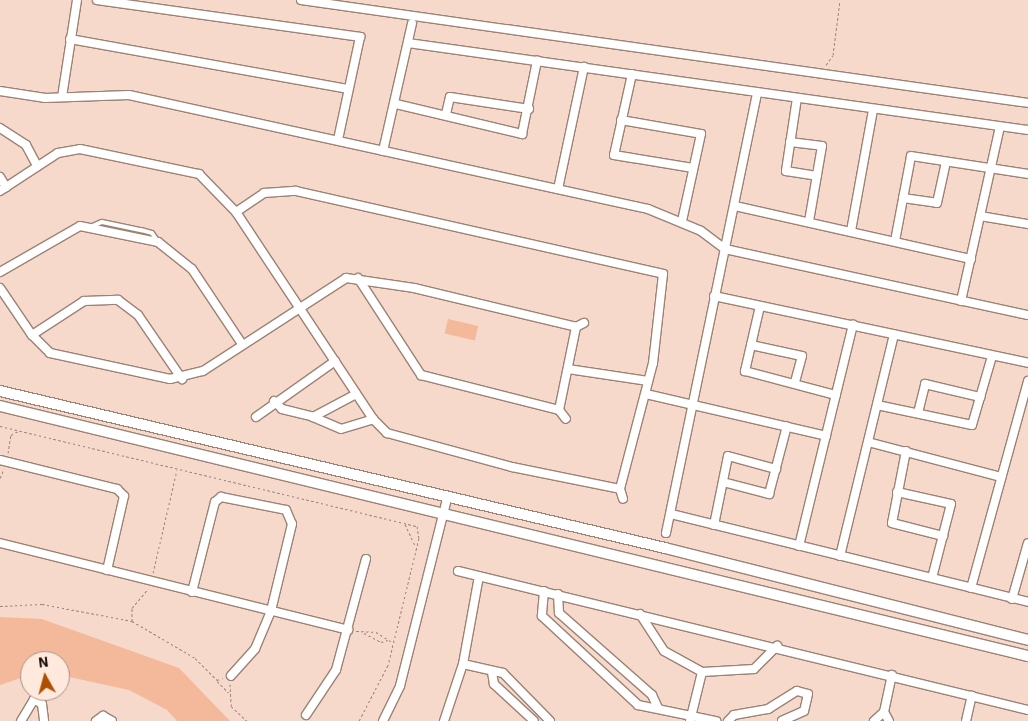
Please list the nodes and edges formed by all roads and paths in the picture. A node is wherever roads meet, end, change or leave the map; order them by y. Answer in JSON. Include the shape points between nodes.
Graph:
{"nodes":[{"id":1,"x":77,"y":0,"type":"edge"},
{"id":2,"x":97,"y":0,"type":"edge"},
{"id":3,"x":301,"y":0,"type":"edge"},
{"id":4,"x":840,"y":0,"type":"edge"},
{"id":5,"x":412,"y":24,"type":"dead end"},
{"id":6,"x":70,"y":39,"type":"junction"},
{"id":7,"x":408,"y":43,"type":"junction"},
{"id":8,"x":537,"y":61,"type":"junction"},
{"id":9,"x":584,"y":67,"type":"junction"},
{"id":10,"x":821,"y":72,"type":"junction"},
{"id":11,"x":632,"y":74,"type":"junction"},
{"id":12,"x":348,"y":89,"type":"junction"},
{"id":13,"x":0,"y":91,"type":"edge"},
{"id":14,"x":757,"y":92,"type":"junction"},
{"id":15,"x":62,"y":97,"type":"junction"},
{"id":16,"x":797,"y":98,"type":"junction"},
{"id":17,"x":1028,"y":102,"type":"edge"},
{"id":18,"x":396,"y":104,"type":"junction"},
{"id":19,"x":528,"y":109,"type":"junction"},
{"id":20,"x":873,"y":110,"type":"junction"},
{"id":21,"x":446,"y":114,"type":"junction"},
{"id":22,"x":621,"y":120,"type":"junction"},
{"id":23,"x":1000,"y":127,"type":"junction"},
{"id":24,"x":0,"y":128,"type":"edge"},
{"id":25,"x":1028,"y":130,"type":"edge"},
{"id":26,"x":338,"y":140,"type":"junction"},
{"id":27,"x":790,"y":142,"type":"junction"},
{"id":28,"x":383,"y":151,"type":"junction"},
{"id":29,"x":946,"y":162,"type":"junction"},
{"id":30,"x":37,"y":166,"type":"junction"},
{"id":31,"x":693,"y":168,"type":"junction"},
{"id":32,"x":990,"y":169,"type":"junction"},
{"id":33,"x":1028,"y":174,"type":"edge"},
{"id":34,"x":817,"y":176,"type":"junction"},
{"id":35,"x":0,"y":177,"type":"edge"},
{"id":36,"x":3,"y":189,"type":"edge"},
{"id":37,"x":558,"y":189,"type":"junction"},
{"id":38,"x":903,"y":198,"type":"junction"},
{"id":39,"x":735,"y":206,"type":"junction"},
{"id":40,"x":236,"y":212,"type":"junction"},
{"id":41,"x":980,"y":216,"type":"junction"},
{"id":42,"x":682,"y":221,"type":"junction"},
{"id":43,"x":809,"y":221,"type":"junction"},
{"id":44,"x":1028,"y":224,"type":"edge"},
{"id":45,"x":851,"y":231,"type":"junction"},
{"id":46,"x":895,"y":241,"type":"junction"},
{"id":47,"x":725,"y":249,"type":"junction"},
{"id":48,"x":970,"y":259,"type":"junction"},
{"id":49,"x":0,"y":272,"type":"edge"},
{"id":50,"x":358,"y":278,"type":"junction"},
{"id":51,"x":0,"y":288,"type":"edge"},
{"id":52,"x":714,"y":296,"type":"junction"},
{"id":53,"x":961,"y":301,"type":"junction"},
{"id":54,"x":297,"y":306,"type":"junction"},
{"id":55,"x":760,"y":306,"type":"junction"},
{"id":56,"x":1028,"y":315,"type":"edge"},
{"id":57,"x":853,"y":324,"type":"junction"},
{"id":58,"x":32,"y":334,"type":"junction"},
{"id":59,"x":894,"y":334,"type":"junction"},
{"id":60,"x":242,"y":344,"type":"junction"},
{"id":61,"x":752,"y":345,"type":"junction"},
{"id":62,"x":992,"y":356,"type":"junction"},
{"id":63,"x":335,"y":361,"type":"junction"},
{"id":64,"x":1028,"y":363,"type":"edge"},
{"id":65,"x":568,"y":369,"type":"junction"},
{"id":66,"x":182,"y":379,"type":"junction"},
{"id":67,"x":648,"y":381,"type":"junction"},
{"id":68,"x":1028,"y":381,"type":"edge"},
{"id":69,"x":795,"y":383,"type":"junction"},
{"id":70,"x":0,"y":391,"type":"edge"},
{"id":71,"x":356,"y":394,"type":"junction"},
{"id":72,"x":646,"y":394,"type":"junction"},
{"id":73,"x":836,"y":395,"type":"junction"},
{"id":74,"x":980,"y":397,"type":"junction"},
{"id":75,"x":274,"y":401,"type":"junction"},
{"id":76,"x":694,"y":404,"type":"junction"},
{"id":77,"x":877,"y":405,"type":"junction"},
{"id":78,"x":0,"y":406,"type":"edge"},
{"id":79,"x":558,"y":410,"type":"junction"},
{"id":80,"x":918,"y":413,"type":"junction"},
{"id":81,"x":256,"y":417,"type":"dead end"},
{"id":82,"x":313,"y":417,"type":"junction"},
{"id":83,"x":374,"y":419,"type":"junction"},
{"id":84,"x":566,"y":419,"type":"dead end"},
{"id":85,"x":0,"y":426,"type":"edge"},
{"id":86,"x":787,"y":426,"type":"junction"},
{"id":87,"x":10,"y":427,"type":"junction"},
{"id":88,"x":21,"y":429,"type":"junction"},
{"id":89,"x":11,"y":435,"type":"junction"},
{"id":90,"x":826,"y":436,"type":"junction"},
{"id":91,"x":868,"y":442,"type":"junction"},
{"id":92,"x":906,"y":451,"type":"junction"},
{"id":93,"x":3,"y":461,"type":"edge"},
{"id":94,"x":776,"y":469,"type":"junction"},
{"id":95,"x":177,"y":470,"type":"junction"},
{"id":96,"x":1001,"y":477,"type":"junction"},
{"id":97,"x":0,"y":478,"type":"edge"},
{"id":98,"x":723,"y":482,"type":"junction"},
{"id":99,"x":620,"y":489,"type":"junction"},
{"id":100,"x":897,"y":492,"type":"junction"},
{"id":101,"x":447,"y":499,"type":"junction"},
{"id":102,"x":623,"y":499,"type":"dead end"},
{"id":103,"x":670,"y":514,"type":"junction"},
{"id":104,"x":443,"y":515,"type":"junction"},
{"id":105,"x":405,"y":524,"type":"junction"},
{"id":106,"x":714,"y":524,"type":"junction"},
{"id":107,"x":666,"y":533,"type":"dead end"},
{"id":108,"x":943,"y":536,"type":"junction"},
{"id":109,"x":1028,"y":543,"type":"edge"},
{"id":110,"x":0,"y":544,"type":"edge"},
{"id":111,"x":416,"y":546,"type":"junction"},
{"id":112,"x":799,"y":546,"type":"junction"},
{"id":113,"x":840,"y":556,"type":"junction"},
{"id":114,"x":366,"y":559,"type":"dead end"},
{"id":115,"x":108,"y":570,"type":"junction"},
{"id":116,"x":458,"y":571,"type":"dead end"},
{"id":117,"x":479,"y":576,"type":"junction"},
{"id":118,"x":932,"y":578,"type":"junction"},
{"id":119,"x":151,"y":581,"type":"junction"},
{"id":120,"x":971,"y":588,"type":"junction"},
{"id":121,"x":544,"y":591,"type":"junction"},
{"id":122,"x":192,"y":592,"type":"junction"},
{"id":123,"x":558,"y":594,"type":"junction"},
{"id":124,"x":1012,"y":598,"type":"junction"},
{"id":125,"x":1028,"y":602,"type":"edge"},
{"id":126,"x":0,"y":606,"type":"edge"},
{"id":127,"x":271,"y":611,"type":"junction"},
{"id":128,"x":640,"y":614,"type":"junction"},
{"id":129,"x":132,"y":621,"type":"junction"},
{"id":130,"x":348,"y":630,"type":"junction"},
{"id":131,"x":364,"y":632,"type":"junction"},
{"id":132,"x":388,"y":640,"type":"junction"},
{"id":133,"x":1028,"y":640,"type":"edge"},
{"id":134,"x":392,"y":642,"type":"junction"},
{"id":135,"x":777,"y":646,"type":"junction"},
{"id":136,"x":1028,"y":656,"type":"edge"},
{"id":137,"x":463,"y":664,"type":"junction"},
{"id":138,"x":492,"y":672,"type":"junction"},
{"id":139,"x":702,"y":672,"type":"junction"},
{"id":140,"x":892,"y":675,"type":"junction"},
{"id":141,"x":231,"y":676,"type":"junction"},
{"id":142,"x":216,"y":680,"type":"junction"},
{"id":143,"x":229,"y":693,"type":"junction"},
{"id":144,"x":972,"y":696,"type":"junction"},
{"id":145,"x":658,"y":708,"type":"junction"},
{"id":146,"x":1028,"y":710,"type":"edge"},
{"id":147,"x":884,"y":712,"type":"junction"},
{"id":148,"x":306,"y":715,"type":"dead end"},
{"id":149,"x":691,"y":718,"type":"edge"},
{"id":150,"x":21,"y":721,"type":"edge"},
{"id":151,"x":44,"y":721,"type":"edge"},
{"id":152,"x":96,"y":721,"type":"edge"},
{"id":153,"x":112,"y":721,"type":"edge"},
{"id":154,"x":247,"y":721,"type":"edge"},
{"id":155,"x":359,"y":721,"type":"edge"},
{"id":156,"x":383,"y":721,"type":"edge"},
{"id":157,"x":444,"y":721,"type":"edge"},
{"id":158,"x":534,"y":721,"type":"edge"},
{"id":159,"x":550,"y":721,"type":"edge"},
{"id":160,"x":716,"y":721,"type":"edge"},
{"id":161,"x":728,"y":721,"type":"edge"},
{"id":162,"x":782,"y":721,"type":"edge"},
{"id":163,"x":874,"y":721,"type":"edge"},
{"id":164,"x":889,"y":721,"type":"edge"},
{"id":165,"x":966,"y":721,"type":"edge"}],
"edges":[{"from":1,"to":6,"type":"street"},
{"from":2,"to":12,"type":"street","via":[[360,37]]},
{"from":3,"to":10,"type":"street"},
{"from":4,"to":10,"type":"path","via":[[833,55]]},
{"from":5,"to":7,"type":"street"},
{"from":6,"to":12,"type":"street"},
{"from":6,"to":15,"type":"street"},
{"from":7,"to":8,"type":"street"},
{"from":7,"to":18,"type":"street"},
{"from":8,"to":9,"type":"street"},
{"from":8,"to":19,"type":"street"},
{"from":9,"to":11,"type":"street"},
{"from":9,"to":37,"type":"street"},
{"from":10,"to":17,"type":"street"},
{"from":11,"to":14,"type":"street"},
{"from":11,"to":22,"type":"street"},
{"from":12,"to":26,"type":"street"},
{"from":13,"to":15,"type":"street"},
{"from":14,"to":16,"type":"street"},
{"from":14,"to":39,"type":"street"},
{"from":15,"to":26,"type":"street","via":[[129,95]]},
{"from":16,"to":20,"type":"street"},
{"from":16,"to":27,"type":"street"},
{"from":18,"to":21,"type":"street"},
{"from":18,"to":28,"type":"street"},
{"from":19,"to":21,"type":"street","via":[[450,96]]},
{"from":19,"to":21,"type":"street","via":[[522,134]]},
{"from":20,"to":23,"type":"street"},
{"from":20,"to":45,"type":"street"},
{"from":22,"to":31,"type":"street","via":[[614,155]]},
{"from":22,"to":31,"type":"street","via":[[701,134]]},
{"from":23,"to":25,"type":"street"},
{"from":23,"to":32,"type":"street"},
{"from":24,"to":30,"type":"street","via":[[26,146]]},
{"from":26,"to":28,"type":"street"},
{"from":27,"to":34,"type":"street","via":[[786,171]]},
{"from":27,"to":34,"type":"street","via":[[822,146]]},
{"from":28,"to":37,"type":"street"},
{"from":29,"to":32,"type":"street"},
{"from":29,"to":38,"type":"street","via":[[937,203]]},
{"from":29,"to":38,"type":"street","via":[[911,156]]},
{"from":30,"to":36,"type":"street"},
{"from":30,"to":40,"type":"street","via":[[58,153],[80,148],[199,174]]},
{"from":31,"to":42,"type":"street"},
{"from":32,"to":33,"type":"street"},
{"from":32,"to":41,"type":"street"},
{"from":34,"to":43,"type":"street"},
{"from":35,"to":36,"type":"street"},
{"from":37,"to":42,"type":"street"},
{"from":38,"to":46,"type":"street"},
{"from":39,"to":43,"type":"street"},
{"from":39,"to":47,"type":"street"},
{"from":40,"to":54,"type":"street"},
{"from":40,"to":67,"type":"street","via":[[264,193],[296,191],[663,274]]},
{"from":41,"to":44,"type":"street"},
{"from":41,"to":48,"type":"street"},
{"from":42,"to":47,"type":"street"},
{"from":43,"to":45,"type":"street"},
{"from":45,"to":46,"type":"street"},
{"from":46,"to":48,"type":"street"},
{"from":47,"to":52,"type":"street"},
{"from":47,"to":53,"type":"street"},
{"from":48,"to":53,"type":"street"},
{"from":49,"to":60,"type":"street","via":[[76,228],[90,227],[158,242],[192,268]]},
{"from":50,"to":54,"type":"street","via":[[333,283]]},
{"from":50,"to":65,"type":"street","via":[[580,325]]},
{"from":50,"to":79,"type":"street","via":[[421,375]]},
{"from":51,"to":58,"type":"street"},
{"from":52,"to":55,"type":"street"},
{"from":52,"to":76,"type":"street"},
{"from":53,"to":56,"type":"street"},
{"from":54,"to":60,"type":"street"},
{"from":54,"to":63,"type":"street"},
{"from":55,"to":57,"type":"street"},
{"from":55,"to":61,"type":"street"},
{"from":57,"to":59,"type":"street"},
{"from":57,"to":73,"type":"street"},
{"from":58,"to":66,"type":"street","via":[[50,352],[158,378]]},
{"from":58,"to":66,"type":"street","via":[[84,301],[118,300],[138,315]]},
{"from":59,"to":62,"type":"street"},
{"from":59,"to":77,"type":"street"},
{"from":60,"to":66,"type":"street","via":[[203,372]]},
{"from":61,"to":69,"type":"street","via":[[745,371]]},
{"from":61,"to":69,"type":"street","via":[[802,356]]},
{"from":62,"to":64,"type":"street"},
{"from":62,"to":74,"type":"street"},
{"from":63,"to":71,"type":"street"},
{"from":63,"to":75,"type":"street"},
{"from":65,"to":67,"type":"street"},
{"from":65,"to":79,"type":"street"},
{"from":67,"to":72,"type":"street"},
{"from":68,"to":96,"type":"street"},
{"from":69,"to":73,"type":"street"},
{"from":70,"to":101,"type":"street"},
{"from":71,"to":82,"type":"street"},
{"from":71,"to":83,"type":"street"},
{"from":72,"to":76,"type":"street"},
{"from":72,"to":99,"type":"street"},
{"from":73,"to":90,"type":"street"},
{"from":74,"to":80,"type":"street","via":[[972,425]]},
{"from":74,"to":80,"type":"street","via":[[925,384]]},
{"from":75,"to":81,"type":"street"},
{"from":75,"to":82,"type":"street","via":[[282,409]]},
{"from":76,"to":86,"type":"street"},
{"from":76,"to":103,"type":"street"},
{"from":77,"to":80,"type":"street"},
{"from":77,"to":91,"type":"street"},
{"from":78,"to":104,"type":"street"},
{"from":79,"to":84,"type":"street"},
{"from":82,"to":83,"type":"street","via":[[341,429]]},
{"from":83,"to":99,"type":"street","via":[[396,438]]},
{"from":85,"to":87,"type":"path"},
{"from":86,"to":90,"type":"street"},
{"from":86,"to":94,"type":"street"},
{"from":87,"to":88,"type":"path"},
{"from":87,"to":89,"type":"path"},
{"from":88,"to":89,"type":"path"},
{"from":88,"to":95,"type":"path"},
{"from":89,"to":93,"type":"path"},
{"from":90,"to":112,"type":"street"},
{"from":91,"to":92,"type":"street"},
{"from":91,"to":113,"type":"street"},
{"from":92,"to":96,"type":"street"},
{"from":92,"to":100,"type":"street"},
{"from":93,"to":97,"type":"path"},
{"from":93,"to":115,"type":"street","via":[[117,489],[124,496]]},
{"from":94,"to":98,"type":"street","via":[[769,494]]},
{"from":94,"to":98,"type":"street","via":[[728,456]]},
{"from":95,"to":105,"type":"path"},
{"from":95,"to":119,"type":"path"},
{"from":96,"to":120,"type":"street"},
{"from":98,"to":106,"type":"street"},
{"from":99,"to":102,"type":"street"},
{"from":100,"to":108,"type":"street","via":[[892,523]]},
{"from":100,"to":108,"type":"street","via":[[951,504]]},
{"from":101,"to":104,"type":"street"},
{"from":101,"to":133,"type":"street","via":[[665,548]]},
{"from":103,"to":106,"type":"street"},
{"from":103,"to":107,"type":"street"},
{"from":104,"to":136,"type":"street"},
{"from":104,"to":156,"type":"street","via":[[400,686]]},
{"from":105,"to":111,"type":"path"},
{"from":105,"to":111,"type":"path","via":[[417,526]]},
{"from":106,"to":112,"type":"street"},
{"from":108,"to":118,"type":"street"},
{"from":109,"to":124,"type":"street"},
{"from":110,"to":115,"type":"street"},
{"from":111,"to":134,"type":"path"},
{"from":112,"to":113,"type":"street"},
{"from":113,"to":118,"type":"street"},
{"from":114,"to":130,"type":"street"},
{"from":115,"to":119,"type":"street"},
{"from":116,"to":117,"type":"street"},
{"from":117,"to":121,"type":"street"},
{"from":117,"to":137,"type":"street"},
{"from":118,"to":120,"type":"street"},
{"from":119,"to":122,"type":"street"},
{"from":119,"to":129,"type":"path","via":[[147,595],[132,608]]},
{"from":120,"to":124,"type":"street"},
{"from":121,"to":123,"type":"street"},
{"from":121,"to":145,"type":"street","via":[[542,616],[638,705],[648,710]]},
{"from":122,"to":127,"type":"street"},
{"from":122,"to":127,"type":"street","via":[[215,502],[228,495],[286,510],[291,517]]},
{"from":123,"to":128,"type":"street"},
{"from":123,"to":145,"type":"street","via":[[559,613],[652,695]]},
{"from":124,"to":125,"type":"street"},
{"from":126,"to":129,"type":"path","via":[[42,604]]},
{"from":127,"to":130,"type":"street"},
{"from":127,"to":141,"type":"street","via":[[255,649]]},
{"from":128,"to":135,"type":"street"},
{"from":128,"to":139,"type":"street","via":[[664,651]]},
{"from":129,"to":142,"type":"path","via":[[195,658]]},
{"from":130,"to":131,"type":"path"},
{"from":130,"to":148,"type":"street","via":[[329,684]]},
{"from":131,"to":132,"type":"path","via":[[376,632]]},
{"from":131,"to":132,"type":"path","via":[[381,642]]},
{"from":132,"to":134,"type":"path"},
{"from":134,"to":155,"type":"path","via":[[388,665]]},
{"from":135,"to":139,"type":"street","via":[[754,669]]},
{"from":135,"to":140,"type":"street"},
{"from":137,"to":138,"type":"street"},
{"from":137,"to":157,"type":"street"},
{"from":138,"to":158,"type":"street","via":[[494,684]]},
{"from":138,"to":159,"type":"street","via":[[511,679]]},
{"from":139,"to":149,"type":"street"},
{"from":140,"to":144,"type":"street"},
{"from":140,"to":147,"type":"street"},
{"from":141,"to":142,"type":"path"},
{"from":141,"to":143,"type":"path"},
{"from":142,"to":143,"type":"path"},
{"from":143,"to":154,"type":"path","via":[[231,706]]},
{"from":144,"to":146,"type":"street"},
{"from":144,"to":165,"type":"street"},
{"from":145,"to":149,"type":"street"},
{"from":147,"to":163,"type":"street"},
{"from":147,"to":164,"type":"street"},
{"from":149,"to":160,"type":"street"},
{"from":150,"to":151,"type":"street","via":[[34,699],[42,704]]},
{"from":152,"to":153,"type":"street","via":[[105,716]]},
{"from":161,"to":162,"type":"street","via":[[734,715],[768,709],[798,691],[808,694],[804,711]]}]}
